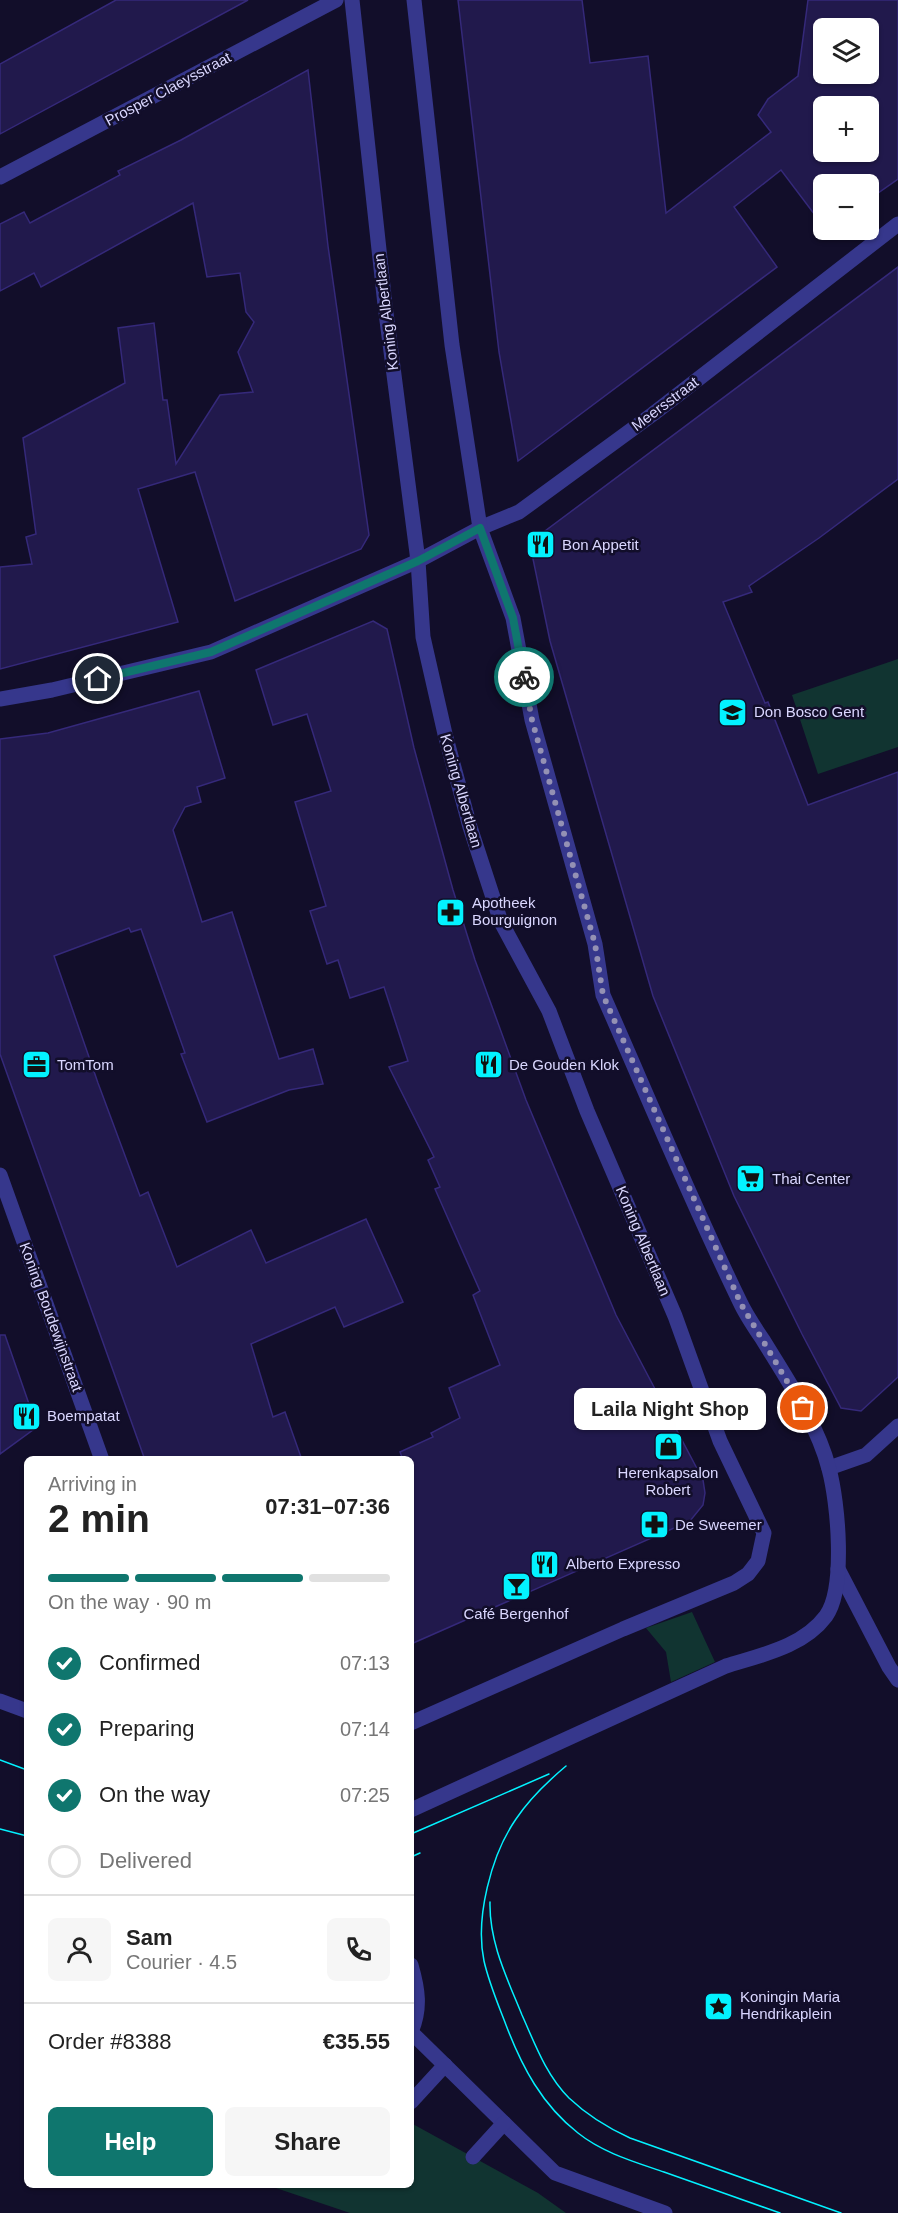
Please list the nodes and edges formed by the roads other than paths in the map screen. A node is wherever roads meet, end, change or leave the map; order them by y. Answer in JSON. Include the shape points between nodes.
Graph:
{"nodes":[{"id":1,"x":336,"y":0,"type":"edge"},
{"id":2,"x":352,"y":0,"type":"edge"},
{"id":3,"x":414,"y":0,"type":"edge"},
{"id":4,"x":0,"y":177,"type":"edge"},
{"id":5,"x":898,"y":225,"type":"edge"},
{"id":6,"x":480,"y":528,"type":"junction"},
{"id":7,"x":418,"y":561,"type":"junction"},
{"id":8,"x":0,"y":699,"type":"edge"},
{"id":9,"x":0,"y":1175,"type":"edge"},
{"id":10,"x":898,"y":1426,"type":"edge"},
{"id":11,"x":101,"y":1456,"type":"edge"},
{"id":12,"x":829,"y":1468,"type":"junction"},
{"id":13,"x":837,"y":1569,"type":"junction"},
{"id":14,"x":898,"y":1680,"type":"edge"},
{"id":15,"x":0,"y":1701,"type":"edge"},
{"id":16,"x":24,"y":1710,"type":"edge"},
{"id":17,"x":414,"y":1722,"type":"edge"},
{"id":18,"x":414,"y":1809,"type":"edge"},
{"id":19,"x":414,"y":1975,"type":"edge"},
{"id":20,"x":414,"y":2024,"type":"edge"},
{"id":21,"x":414,"y":2035,"type":"edge"},
{"id":22,"x":445,"y":2065,"type":"junction"},
{"id":23,"x":414,"y":2099,"type":"edge"},
{"id":24,"x":504,"y":2123,"type":"junction"},
{"id":25,"x":473,"y":2157,"type":"dead end"},
{"id":26,"x":665,"y":2213,"type":"edge"}],
"edges":[{"from":1,"to":4,"type":"street","name":"Prosper Claeysstraat"},
{"from":2,"to":7,"type":"street","name":"Koning Albertlaan"},
{"from":3,"to":6,"type":"street","via":[[452,345]]},
{"from":5,"to":6,"type":"street","name":"Meersstraat","via":[[550,490],[519,512]]},
{"from":6,"to":7,"type":"street","name":"Meersstraat"},
{"from":6,"to":12,"type":"street","via":[[513,618],[532,720],[595,944],[603,995],[741,1304],[796,1394]]},
{"from":7,"to":8,"type":"street","name":"Meersstraat","via":[[211,652]]},
{"from":7,"to":17,"type":"street","name":"Koning Albertlaan","via":[[423,637],[442,723],[501,922],[549,1011],[587,1111],[675,1316],[720,1441],[763,1531],[763,1545],[758,1561],[734,1583]]},
{"from":9,"to":11,"type":"street","name":"Koning Boudewijnstraat"},
{"from":10,"to":12,"type":"street","via":[[866,1455]]},
{"from":12,"to":13,"type":"street","via":[[837,1509]]},
{"from":13,"to":14,"type":"street"},
{"from":13,"to":18,"type":"street","via":[[827,1615],[806,1637],[726,1666]]},
{"from":15,"to":16,"type":"street"},
{"from":19,"to":20,"type":"street","via":[[418,1988]]},
{"from":21,"to":22,"type":"street"},
{"from":22,"to":23,"type":"street"},
{"from":22,"to":24,"type":"street"},
{"from":24,"to":25,"type":"street"},
{"from":24,"to":26,"type":"street","via":[[555,2173]]}]}
